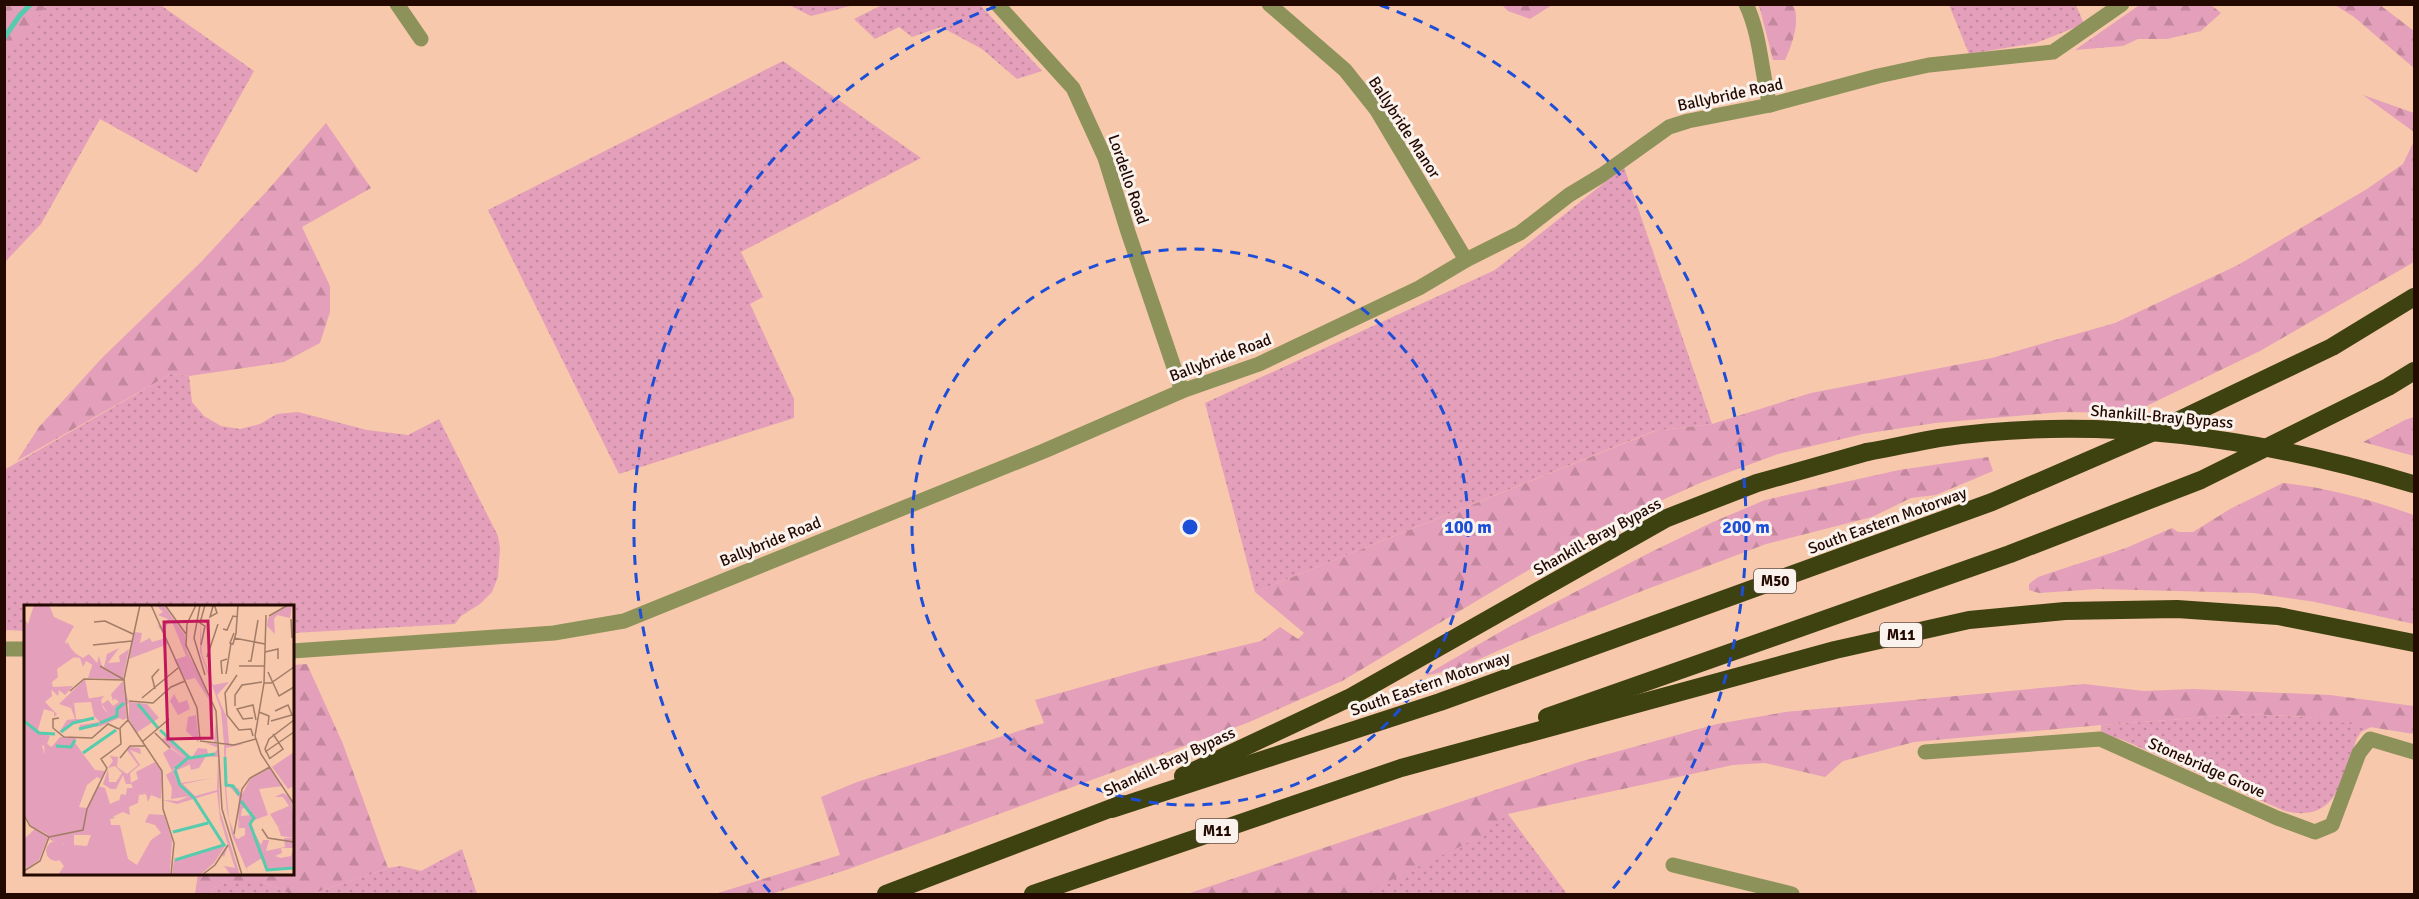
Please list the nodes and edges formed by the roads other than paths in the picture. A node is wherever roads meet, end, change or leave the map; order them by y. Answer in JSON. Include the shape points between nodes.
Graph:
{"nodes":[{"id":1,"x":397,"y":4,"type":"edge"},
{"id":2,"x":997,"y":4,"type":"edge"},
{"id":3,"x":1269,"y":4,"type":"edge"},
{"id":4,"x":1746,"y":4,"type":"edge"},
{"id":5,"x":2122,"y":4,"type":"edge"},
{"id":6,"x":422,"y":39,"type":"dead end"},
{"id":7,"x":1770,"y":105,"type":"junction"},
{"id":8,"x":1466,"y":260,"type":"junction"},
{"id":9,"x":2415,"y":297,"type":"edge"},
{"id":10,"x":2415,"y":371,"type":"edge"},
{"id":11,"x":1182,"y":391,"type":"junction"},
{"id":12,"x":2414,"y":485,"type":"edge"},
{"id":13,"x":2415,"y":643,"type":"edge"},
{"id":14,"x":4,"y":649,"type":"edge"},
{"id":15,"x":24,"y":649,"type":"edge"},
{"id":16,"x":294,"y":651,"type":"edge"},
{"id":17,"x":1925,"y":752,"type":"dead end"},
{"id":18,"x":2415,"y":752,"type":"edge"},
{"id":19,"x":1401,"y":768,"type":"junction"},
{"id":20,"x":1112,"y":809,"type":"junction"},
{"id":21,"x":1673,"y":865,"type":"dead end"},
{"id":22,"x":886,"y":894,"type":"edge"},
{"id":23,"x":1033,"y":894,"type":"edge"},
{"id":24,"x":1792,"y":894,"type":"edge"}],
"edges":[{"from":1,"to":6,"type":"street"},
{"from":2,"to":11,"type":"street","name":"Lordello Road","via":[[1073,88],[1105,158]]},
{"from":3,"to":8,"type":"street","name":"Ballybride Manor","via":[[1345,70],[1370,101]]},
{"from":4,"to":7,"type":"street"},
{"from":5,"to":7,"type":"street","name":"Ballybride Road","via":[[2053,52],[1929,65]]},
{"from":7,"to":8,"type":"street","name":"Ballybride Road","via":[[1669,126],[1520,233]]},
{"from":8,"to":11,"type":"street","name":"Ballybride Road","via":[[1419,288],[1258,364]]},
{"from":9,"to":20,"type":"highway","name":"South Eastern Motorway","number":"M50","via":[[2332,347],[1992,502],[1440,702]]},
{"from":10,"to":19,"type":"highway","via":[[2201,480],[1999,558]]},
{"from":11,"to":16,"type":"street","name":"Ballybride Road","via":[[624,621],[554,633]]},
{"from":12,"to":20,"type":"highway","name":"Shankill-Bray Bypass","bridge":true,"via":[[2355,466],[2258,444],[2119,429],[2011,431],[1939,438],[1867,452],[1757,483],[1667,518],[1349,698]]},
{"from":13,"to":19,"type":"highway","number":"M11","via":[[2278,616],[2177,609],[2065,611],[1970,620],[1835,650]]},
{"from":14,"to":15,"type":"street"},
{"from":17,"to":18,"type":"street","name":"Stonebridge Grove","via":[[2100,739],[2314,832],[2332,825],[2359,753],[2370,739]]},
{"from":19,"to":23,"type":"highway","number":"M11"},
{"from":20,"to":22,"type":"highway","name":"Shankill-Bray Bypass"},
{"from":21,"to":24,"type":"street"}]}
